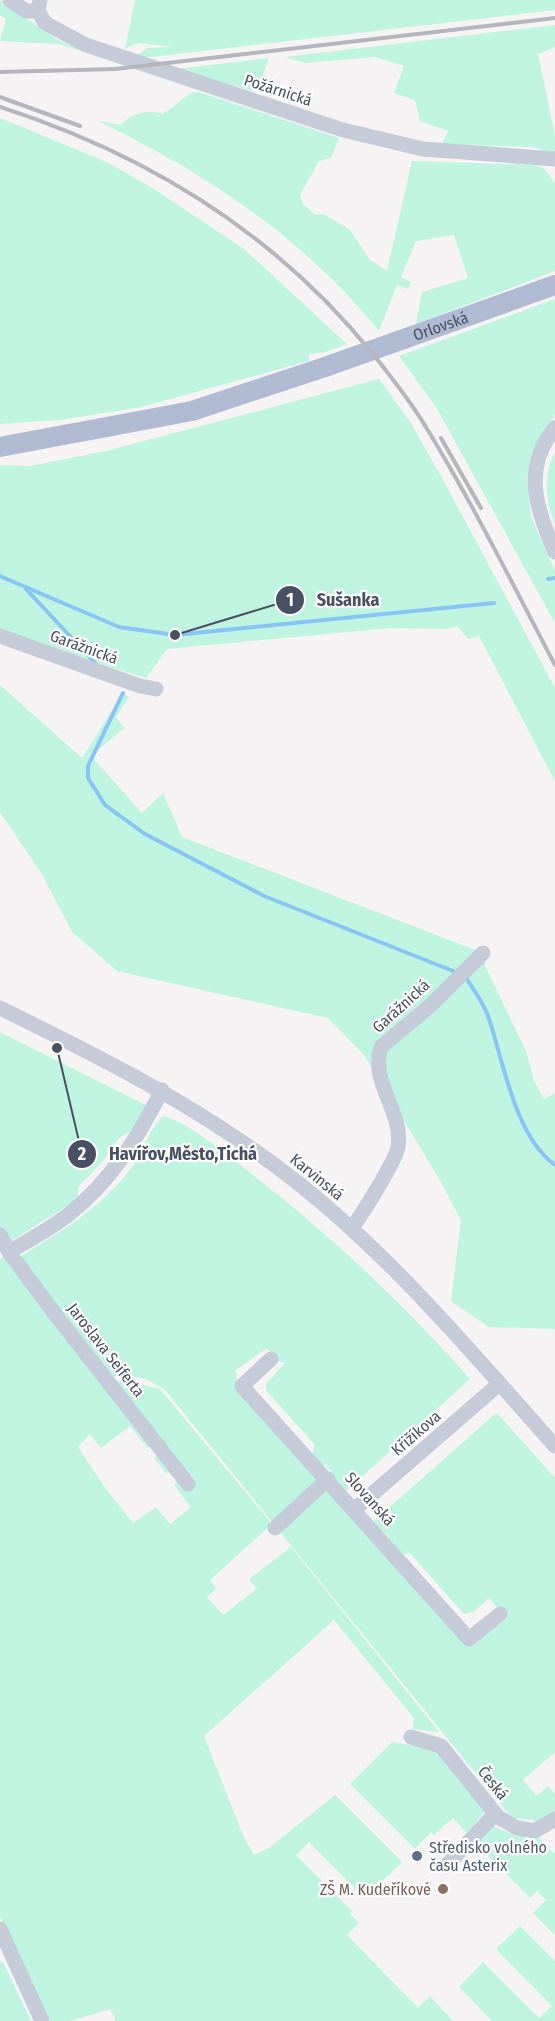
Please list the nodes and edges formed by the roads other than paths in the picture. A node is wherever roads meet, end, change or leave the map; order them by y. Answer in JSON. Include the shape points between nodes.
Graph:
{"nodes":[{"id":1,"x":10,"y":0,"type":"edge"},
{"id":2,"x":39,"y":5,"type":"edge"},
{"id":3,"x":555,"y":159,"type":"edge"},
{"id":4,"x":555,"y":285,"type":"edge"},
{"id":5,"x":555,"y":428,"type":"edge"},
{"id":6,"x":0,"y":439,"type":"edge"},
{"id":7,"x":52,"y":439,"type":"junction"},
{"id":8,"x":0,"y":447,"type":"edge"},
{"id":9,"x":555,"y":552,"type":"edge"},
{"id":10,"x":0,"y":636,"type":"edge"},
{"id":11,"x":156,"y":689,"type":"dead end"},
{"id":12,"x":479,"y":957,"type":"dead end"},
{"id":13,"x":0,"y":1008,"type":"edge"},
{"id":14,"x":162,"y":1090,"type":"junction"},
{"id":15,"x":352,"y":1228,"type":"junction"},
{"id":16,"x":0,"y":1235,"type":"edge"},
{"id":17,"x":9,"y":1252,"type":"junction"},
{"id":18,"x":272,"y":1359,"type":"dead end"},
{"id":19,"x":499,"y":1383,"type":"junction"},
{"id":20,"x":555,"y":1446,"type":"edge"},
{"id":21,"x":328,"y":1479,"type":"junction"},
{"id":22,"x":188,"y":1484,"type":"dead end"},
{"id":23,"x":356,"y":1509,"type":"junction"},
{"id":24,"x":275,"y":1528,"type":"dead end"},
{"id":25,"x":500,"y":1614,"type":"dead end"},
{"id":26,"x":411,"y":1737,"type":"dead end"},
{"id":27,"x":495,"y":1814,"type":"junction"},
{"id":28,"x":555,"y":1819,"type":"edge"},
{"id":29,"x":446,"y":1866,"type":"dead end"},
{"id":30,"x":2,"y":1938,"type":"edge"},
{"id":31,"x":42,"y":2021,"type":"edge"}],
"edges":[{"from":1,"to":2,"type":"street","name":"Požárnická","via":[[26,11]]},
{"from":2,"to":3,"type":"street","name":"Požárnická","via":[[42,20],[48,26],[95,48],[363,136],[450,153]]},
{"from":4,"to":7,"type":"main road","name":"Orlovská","via":[[192,411]]},
{"from":5,"to":9,"type":"street","via":[[537,459],[533,488],[538,513]]},
{"from":6,"to":7,"type":"main road"},
{"from":7,"to":8,"type":"main road"},
{"from":10,"to":11,"type":"street","name":"Garážnická"},
{"from":12,"to":15,"type":"street","name":"Garážnická","via":[[381,1047],[381,1082],[394,1114],[398,1148]]},
{"from":13,"to":14,"type":"street","name":"Karvinská"},
{"from":14,"to":15,"type":"street","name":"Karvinská","via":[[258,1153]]},
{"from":14,"to":17,"type":"street","via":[[127,1154],[108,1176],[67,1215]]},
{"from":15,"to":19,"type":"street","name":"Karvinská","via":[[436,1312]]},
{"from":16,"to":17,"type":"street","name":"Jaroslava Seiferta"},
{"from":17,"to":22,"type":"street","name":"Jaroslava Seiferta"},
{"from":18,"to":21,"type":"street","name":"Slovanská","via":[[242,1386]]},
{"from":19,"to":20,"type":"street","name":"Karvinská"},
{"from":19,"to":23,"type":"street","name":"Křižíkova"},
{"from":21,"to":23,"type":"street","name":"Slovanská"},
{"from":21,"to":24,"type":"street"},
{"from":23,"to":25,"type":"street","name":"Slovanská","via":[[469,1639]]},
{"from":26,"to":27,"type":"street","name":"Česká","via":[[441,1746]]},
{"from":27,"to":28,"type":"street","name":"Česká","via":[[517,1828],[536,1831]]},
{"from":27,"to":29,"type":"street"},
{"from":30,"to":31,"type":"street"}]}
